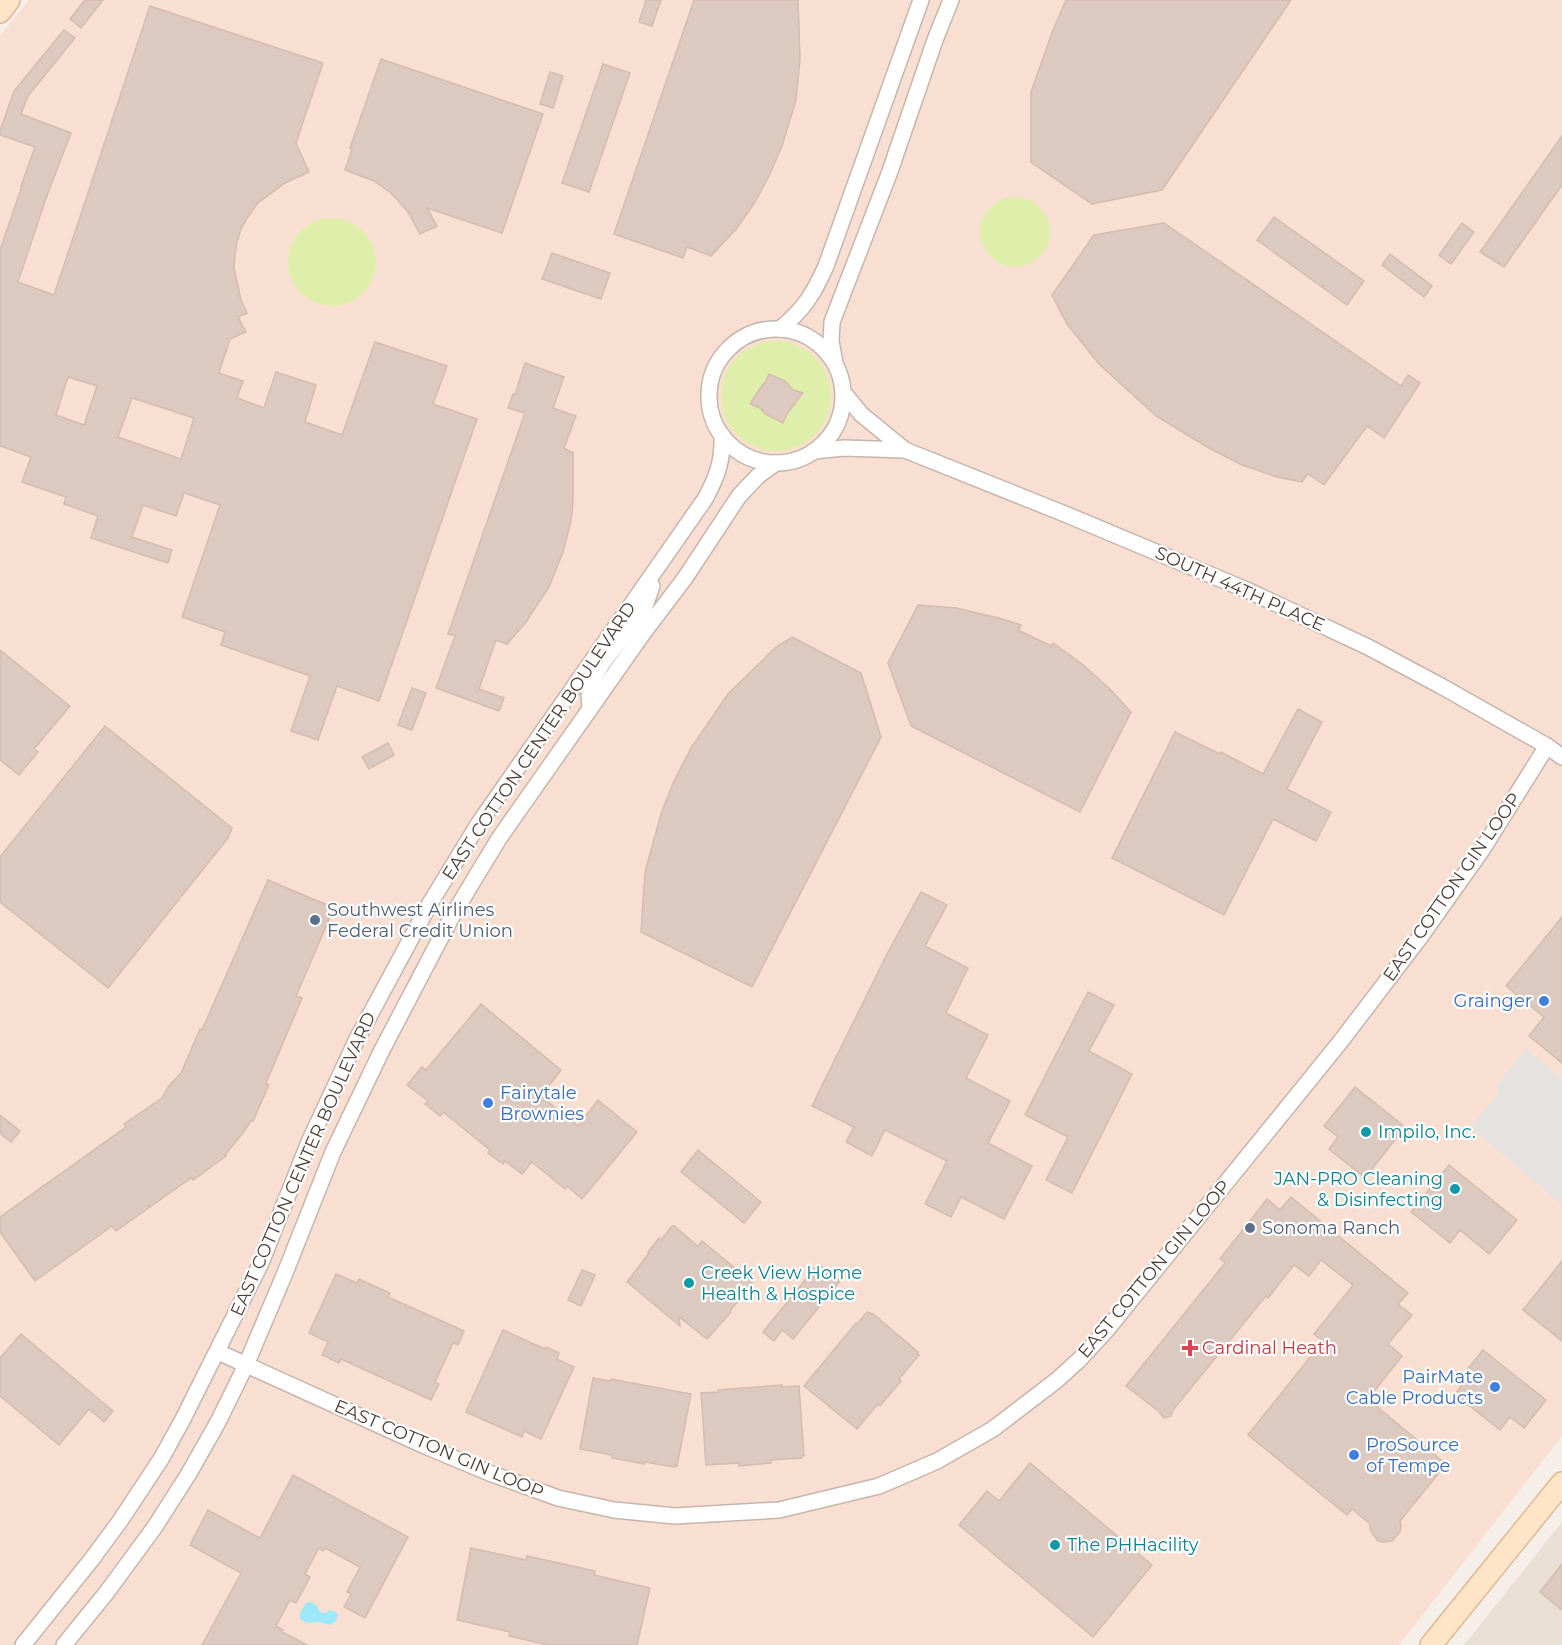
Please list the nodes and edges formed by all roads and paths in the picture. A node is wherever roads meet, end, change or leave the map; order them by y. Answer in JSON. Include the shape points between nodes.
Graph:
{"nodes":[{"id":1,"x":9,"y":0,"type":"edge"},
{"id":2,"x":921,"y":0,"type":"edge"},
{"id":3,"x":951,"y":0,"type":"edge"},
{"id":4,"x":0,"y":12,"type":"edge"},
{"id":5,"x":780,"y":329,"type":"junction"},
{"id":6,"x":835,"y":363,"type":"junction"},
{"id":7,"x":843,"y":392,"type":"junction"},
{"id":8,"x":722,"y":435,"type":"junction"},
{"id":9,"x":905,"y":450,"type":"junction"},
{"id":10,"x":814,"y":451,"type":"junction"},
{"id":11,"x":776,"y":463,"type":"junction"},
{"id":12,"x":657,"y":569,"type":"junction"},
{"id":13,"x":590,"y":708,"type":"junction"},
{"id":14,"x":1547,"y":746,"type":"junction"},
{"id":15,"x":1562,"y":757,"type":"edge"},
{"id":16,"x":218,"y":1352,"type":"junction"},
{"id":17,"x":246,"y":1365,"type":"junction"},
{"id":18,"x":1562,"y":1483,"type":"edge"},
{"id":19,"x":23,"y":1645,"type":"edge"},
{"id":20,"x":64,"y":1645,"type":"edge"},
{"id":21,"x":1431,"y":1645,"type":"edge"}],
"edges":[{"from":1,"to":4,"type":"main road"},
{"from":2,"to":5,"type":"street","via":[[826,266],[806,305]]},
{"from":3,"to":6,"type":"street","name":"EAST COTTON CENTER BOULEVARD","via":[[832,322]]},
{"from":5,"to":6,"type":"street","name":"EAST COTTON CENTER BOULEVARD","via":[[811,339]]},
{"from":5,"to":8,"type":"street","name":"EAST COTTON CENTER BOULEVARD","via":[[747,336],[727,350],[718,364],[712,377],[710,404]]},
{"from":6,"to":7,"type":"street","name":"EAST COTTON CENTER BOULEVARD"},
{"from":7,"to":9,"type":"street","name":"SOUTH 44TH PLACE","via":[[863,417]]},
{"from":7,"to":10,"type":"street","name":"EAST COTTON CENTER BOULEVARD","via":[[838,422]]},
{"from":8,"to":11,"type":"street","name":"EAST COTTON CENTER BOULEVARD","via":[[745,455]]},
{"from":8,"to":12,"type":"street","name":"EAST COTTON CENTER BOULEVARD","via":[[723,452],[713,485]]},
{"from":9,"to":10,"type":"street","name":"SOUTH 44TH PLACE"},
{"from":9,"to":14,"type":"street","name":"SOUTH 44TH PLACE","via":[[1249,591],[1368,647]]},
{"from":10,"to":11,"type":"street","name":"EAST COTTON CENTER BOULEVARD"},
{"from":11,"to":13,"type":"street","name":"EAST COTTON CENTER BOULEVARD","via":[[739,496]]},
{"from":12,"to":13,"type":"street","via":[[644,609],[594,678],[589,692]]},
{"from":12,"to":16,"type":"street","name":"EAST COTTON CENTER BOULEVARD","via":[[479,823],[425,913],[357,1039],[309,1142],[261,1263]]},
{"from":13,"to":17,"type":"street","name":"EAST COTTON CENTER BOULEVARD","via":[[500,837],[381,1050],[333,1152]]},
{"from":14,"to":15,"type":"street","name":"SOUTH 44TH PLACE"},
{"from":14,"to":17,"type":"street","name":"EAST COTTON GIN LOOP","via":[[1482,850],[1415,945],[1105,1332],[1050,1386],[993,1430],[937,1461],[879,1486],[778,1510],[675,1516],[614,1510],[558,1498],[492,1474]]},
{"from":16,"to":17,"type":"street","name":"EAST COTTON GIN LOOP"},
{"from":16,"to":19,"type":"street","name":"EAST COTTON CENTER BOULEVARD","via":[[178,1429],[120,1521]]},
{"from":17,"to":20,"type":"street","name":"EAST COTTON CENTER BOULEVARD","via":[[193,1466],[153,1528]]},
{"from":18,"to":21,"type":"main road"}]}
